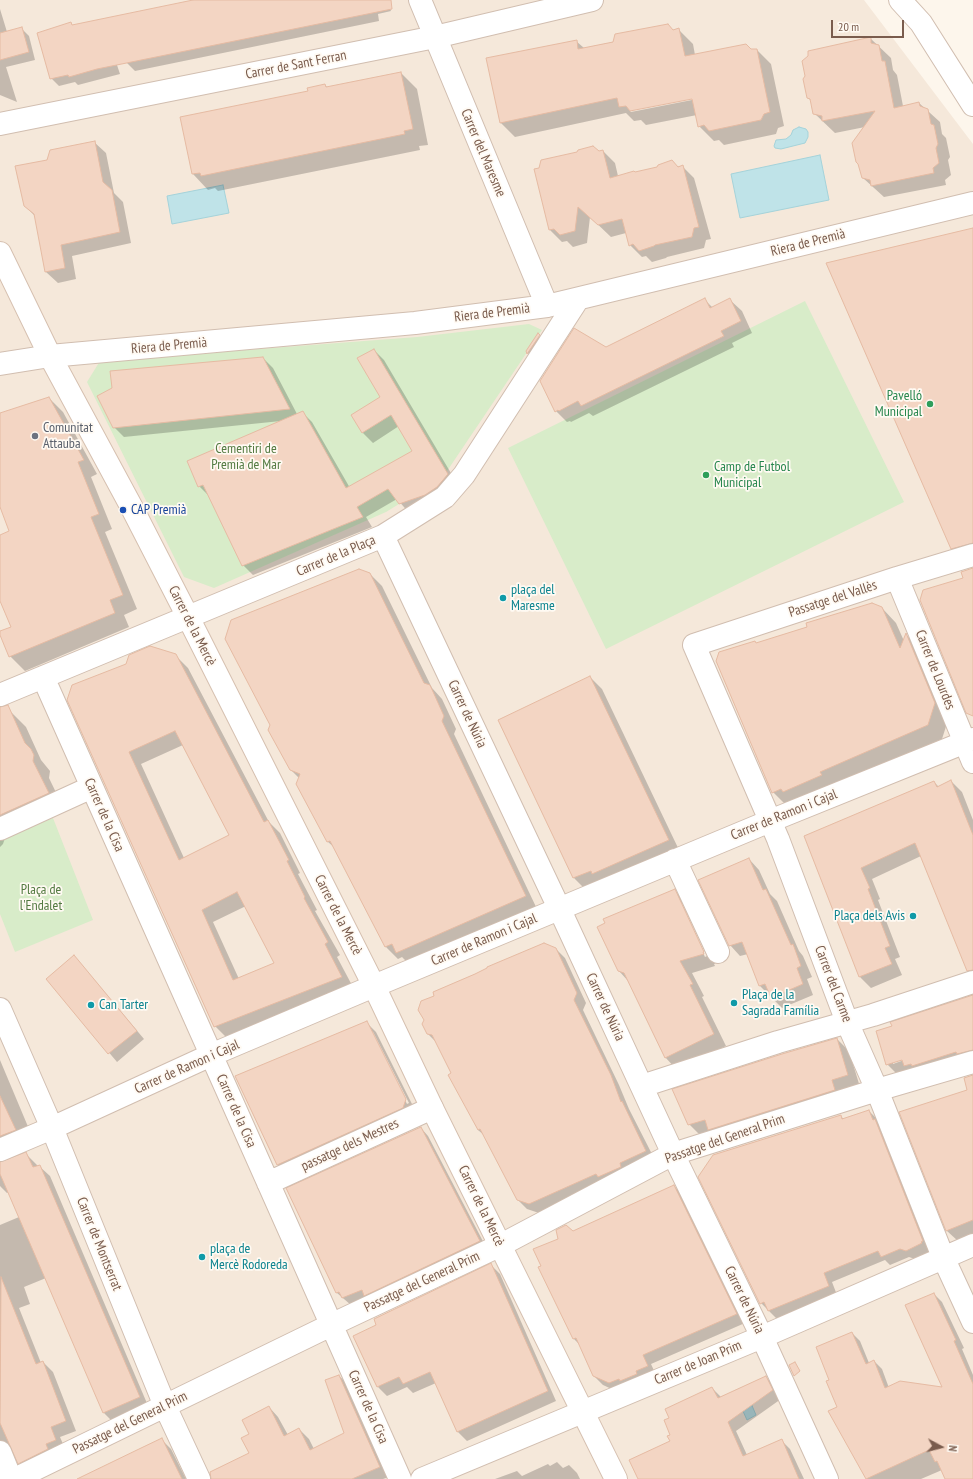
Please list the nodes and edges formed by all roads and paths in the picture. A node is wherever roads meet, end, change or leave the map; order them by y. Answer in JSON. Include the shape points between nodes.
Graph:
{"nodes":[{"id":1,"x":420,"y":0,"type":"edge"},
{"id":2,"x":592,"y":0,"type":"edge"},
{"id":3,"x":900,"y":0,"type":"edge"},
{"id":4,"x":435,"y":37,"type":"junction"},
{"id":5,"x":973,"y":104,"type":"edge"},
{"id":6,"x":5,"y":122,"type":"edge"},
{"id":7,"x":973,"y":203,"type":"edge"},
{"id":8,"x":0,"y":253,"type":"edge"},
{"id":9,"x":578,"y":300,"type":"junction"},
{"id":10,"x":547,"y":306,"type":"junction"},
{"id":11,"x":50,"y":356,"type":"junction"},
{"id":12,"x":0,"y":364,"type":"edge"},
{"id":13,"x":383,"y":536,"type":"junction"},
{"id":14,"x":973,"y":555,"type":"edge"},
{"id":15,"x":897,"y":578,"type":"junction"},
{"id":16,"x":188,"y":617,"type":"junction"},
{"id":17,"x":694,"y":645,"type":"joint"},
{"id":18,"x":43,"y":677,"type":"junction"},
{"id":19,"x":0,"y":695,"type":"edge"},
{"id":20,"x":970,"y":748,"type":"edge"},
{"id":21,"x":92,"y":787,"type":"junction"},
{"id":22,"x":770,"y":821,"type":"junction"},
{"id":23,"x":0,"y":829,"type":"edge"},
{"id":24,"x":675,"y":860,"type":"junction"},
{"id":25,"x":559,"y":908,"type":"junction"},
{"id":26,"x":718,"y":952,"type":"dead end"},
{"id":27,"x":973,"y":982,"type":"edge"},
{"id":28,"x":374,"y":986,"type":"junction"},
{"id":29,"x":0,"y":1009,"type":"edge"},
{"id":30,"x":848,"y":1022,"type":"junction"},
{"id":31,"x":212,"y":1055,"type":"junction"},
{"id":32,"x":973,"y":1062,"type":"edge"},
{"id":33,"x":642,"y":1086,"type":"junction"},
{"id":34,"x":877,"y":1090,"type":"junction"},
{"id":35,"x":432,"y":1108,"type":"junction"},
{"id":36,"x":52,"y":1128,"type":"junction"},
{"id":37,"x":0,"y":1150,"type":"edge"},
{"id":38,"x":673,"y":1154,"type":"junction"},
{"id":39,"x":268,"y":1183,"type":"junction"},
{"id":40,"x":501,"y":1245,"type":"junction"},
{"id":41,"x":973,"y":1245,"type":"edge"},
{"id":42,"x":943,"y":1257,"type":"junction"},
{"id":43,"x":973,"y":1322,"type":"edge"},
{"id":44,"x":331,"y":1325,"type":"junction"},
{"id":45,"x":762,"y":1337,"type":"junction"},
{"id":46,"x":165,"y":1406,"type":"junction"},
{"id":47,"x":583,"y":1412,"type":"junction"},
{"id":48,"x":0,"y":1452,"type":"edge"},
{"id":49,"x":11,"y":1479,"type":"edge"},
{"id":50,"x":15,"y":1479,"type":"edge"},
{"id":51,"x":199,"y":1479,"type":"edge"},
{"id":52,"x":400,"y":1479,"type":"edge"},
{"id":53,"x":422,"y":1479,"type":"edge"},
{"id":54,"x":616,"y":1479,"type":"edge"},
{"id":55,"x":827,"y":1479,"type":"edge"}],
"edges":[{"from":1,"to":4,"type":"street","name":"Carrer del Maresme"},
{"from":2,"to":4,"type":"street","name":"Carrer de Sant Ferran"},
{"from":3,"to":5,"type":"street","via":[[921,23]]},
{"from":4,"to":6,"type":"street","name":"Carrer de Sant Ferran"},
{"from":4,"to":10,"type":"street","name":"Carrer del Maresme"},
{"from":7,"to":9,"type":"street","name":"Riera de Premià"},
{"from":8,"to":11,"type":"street","name":"Carrer de la Mercè"},
{"from":9,"to":10,"type":"street","name":"Riera de Premià"},
{"from":9,"to":13,"type":"street","name":"Carrer de la Plaça","via":[[464,475],[445,497]]},
{"from":10,"to":11,"type":"street","name":"Riera de Premià","via":[[415,323]]},
{"from":11,"to":12,"type":"street","name":"Riera de Premià"},
{"from":11,"to":16,"type":"street","name":"Carrer de la Mercè"},
{"from":13,"to":16,"type":"street","name":"Carrer de la Plaça"},
{"from":13,"to":25,"type":"street","name":"Carrer de Núria"},
{"from":14,"to":15,"type":"street","name":"Passatge del Vallès"},
{"from":15,"to":17,"type":"street","name":"Passatge del Vallès"},
{"from":15,"to":20,"type":"street","name":"Carrer de Lourdes"},
{"from":16,"to":18,"type":"street","name":"Carrer de la Plaça"},
{"from":16,"to":28,"type":"street","name":"Carrer de la Mercè"},
{"from":17,"to":22,"type":"street","name":"Carrer del Carme"},
{"from":18,"to":19,"type":"street","name":"Carrer de la Plaça"},
{"from":18,"to":21,"type":"street","name":"Carrer de la Cisa"},
{"from":20,"to":22,"type":"street","name":"Carrer de Ramon i Cajal"},
{"from":21,"to":23,"type":"street"},
{"from":21,"to":31,"type":"street","name":"Carrer de la Cisa"},
{"from":22,"to":24,"type":"street","name":"Carrer de Ramon i Cajal"},
{"from":22,"to":30,"type":"street","name":"Carrer del Carme"},
{"from":24,"to":25,"type":"street","name":"Carrer de Ramon i Cajal"},
{"from":24,"to":26,"type":"street"},
{"from":25,"to":28,"type":"street","name":"Carrer de Ramon i Cajal"},
{"from":25,"to":33,"type":"street","name":"Carrer de Núria"},
{"from":27,"to":30,"type":"street"},
{"from":28,"to":31,"type":"street","name":"Carrer de Ramon i Cajal"},
{"from":28,"to":35,"type":"street","name":"Carrer de la Mercè"},
{"from":29,"to":36,"type":"street","name":"Carrer de Montserrat"},
{"from":30,"to":33,"type":"street"},
{"from":30,"to":34,"type":"street","name":"Carrer del Carme"},
{"from":31,"to":36,"type":"street","name":"Carrer de Ramon i Cajal"},
{"from":31,"to":39,"type":"street","name":"Carrer de la Cisa"},
{"from":32,"to":34,"type":"street","name":"Passatge del General Prim"},
{"from":33,"to":38,"type":"street","name":"Carrer de Núria"},
{"from":34,"to":38,"type":"street","name":"Passatge del General Prim"},
{"from":34,"to":42,"type":"street","name":"Carrer del Carme"},
{"from":35,"to":39,"type":"street","name":"passatge dels Mestres"},
{"from":35,"to":40,"type":"street","name":"Carrer de la Mercè"},
{"from":36,"to":37,"type":"street","name":"Carrer de Ramon i Cajal"},
{"from":36,"to":46,"type":"street","name":"Carrer de Montserrat"},
{"from":38,"to":40,"type":"street","name":"Passatge del General Prim"},
{"from":38,"to":45,"type":"street","name":"Carrer de Núria"},
{"from":39,"to":44,"type":"street","name":"Carrer de la Cisa"},
{"from":40,"to":44,"type":"street","name":"Passatge del General Prim"},
{"from":40,"to":47,"type":"street","name":"Carrer de la Mercè"},
{"from":41,"to":42,"type":"street","name":"Carrer de Joan Prim"},
{"from":42,"to":43,"type":"street","name":"Carrer del Carme"},
{"from":42,"to":45,"type":"street","name":"Carrer de Joan Prim"},
{"from":44,"to":46,"type":"street","name":"Passatge del General Prim"},
{"from":44,"to":52,"type":"street","name":"Carrer de la Cisa"},
{"from":45,"to":47,"type":"street","name":"Carrer de Joan Prim"},
{"from":45,"to":55,"type":"street","name":"Carrer de Núria"},
{"from":46,"to":50,"type":"street","name":"Passatge del General Prim"},
{"from":46,"to":51,"type":"street","name":"Carrer de Montserrat"},
{"from":47,"to":53,"type":"street","name":"Carrer de Joan Prim"},
{"from":47,"to":54,"type":"street","name":"Carrer de la Mercè"},
{"from":48,"to":49,"type":"street"}]}
